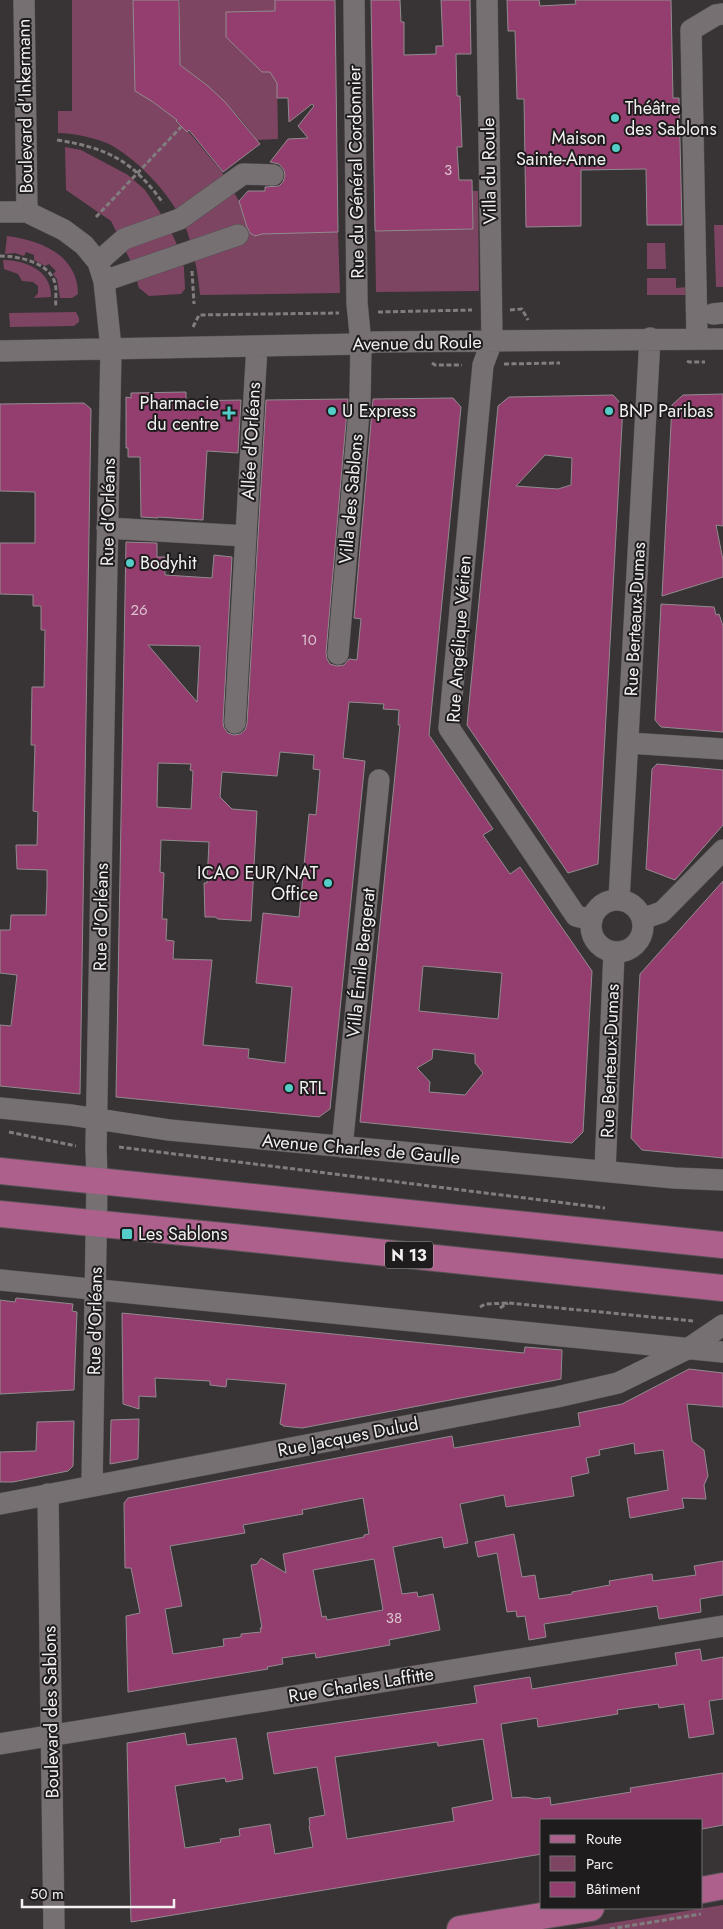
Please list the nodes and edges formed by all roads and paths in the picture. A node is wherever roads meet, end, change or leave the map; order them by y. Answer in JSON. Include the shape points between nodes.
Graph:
{"nodes":[{"id":1,"x":24,"y":0,"type":"edge"},
{"id":2,"x":354,"y":0,"type":"edge"},
{"id":3,"x":487,"y":0,"type":"edge"},
{"id":4,"x":723,"y":14,"type":"edge"},
{"id":5,"x":181,"y":127,"type":"dead end"},
{"id":6,"x":57,"y":140,"type":"dead end"},
{"id":7,"x":138,"y":173,"type":"junction"},
{"id":8,"x":273,"y":175,"type":"dead end"},
{"id":9,"x":0,"y":212,"type":"edge"},
{"id":10,"x":27,"y":212,"type":"junction"},
{"id":11,"x":96,"y":217,"type":"dead end"},
{"id":12,"x":174,"y":221,"type":"junction"},
{"id":13,"x":238,"y":235,"type":"dead end"},
{"id":14,"x":186,"y":252,"type":"junction"},
{"id":15,"x":0,"y":256,"type":"edge"},
{"id":16,"x":101,"y":272,"type":"junction"},
{"id":17,"x":194,"y":304,"type":"dead end"},
{"id":18,"x":56,"y":307,"type":"dead end"},
{"id":19,"x":650,"y":338,"type":"junction"},
{"id":20,"x":697,"y":338,"type":"junction"},
{"id":21,"x":723,"y":339,"type":"edge"},
{"id":22,"x":492,"y":341,"type":"junction"},
{"id":23,"x":361,"y":344,"type":"junction"},
{"id":24,"x":257,"y":346,"type":"junction"},
{"id":25,"x":111,"y":348,"type":"junction"},
{"id":26,"x":0,"y":351,"type":"edge"},
{"id":27,"x":107,"y":528,"type":"junction"},
{"id":28,"x":246,"y":536,"type":"junction"},
{"id":29,"x":338,"y":654,"type":"dead end"},
{"id":30,"x":235,"y":723,"type":"dead end"},
{"id":31,"x":628,"y":743,"type":"junction"},
{"id":32,"x":723,"y":750,"type":"edge"},
{"id":33,"x":380,"y":780,"type":"dead end"},
{"id":34,"x":723,"y":850,"type":"edge"},
{"id":35,"x":619,"y":900,"type":"junction"},
{"id":36,"x":642,"y":919,"type":"junction"},
{"id":37,"x":592,"y":920,"type":"junction"},
{"id":38,"x":614,"y":952,"type":"junction"},
{"id":39,"x":0,"y":1108,"type":"edge"},
{"id":40,"x":98,"y":1119,"type":"junction"},
{"id":41,"x":0,"y":1130,"type":"edge"},
{"id":42,"x":119,"y":1147,"type":"dead end"},
{"id":43,"x":342,"y":1147,"type":"junction"},
{"id":44,"x":82,"y":1148,"type":"dead end"},
{"id":45,"x":0,"y":1171,"type":"edge"},
{"id":46,"x":605,"y":1171,"type":"junction"},
{"id":47,"x":723,"y":1180,"type":"edge"},
{"id":48,"x":97,"y":1181,"type":"junction"},
{"id":49,"x":615,"y":1209,"type":"dead end"},
{"id":50,"x":0,"y":1214,"type":"edge"},
{"id":51,"x":96,"y":1224,"type":"junction"},
{"id":52,"x":723,"y":1245,"type":"edge"},
{"id":53,"x":0,"y":1280,"type":"edge"},
{"id":54,"x":723,"y":1288,"type":"edge"},
{"id":55,"x":95,"y":1290,"type":"junction"},
{"id":56,"x":508,"y":1304,"type":"dead end"},
{"id":57,"x":696,"y":1322,"type":"dead end"},
{"id":58,"x":723,"y":1324,"type":"edge"},
{"id":59,"x":689,"y":1348,"type":"junction"},
{"id":60,"x":723,"y":1352,"type":"edge"},
{"id":61,"x":92,"y":1485,"type":"junction"},
{"id":62,"x":48,"y":1494,"type":"junction"},
{"id":63,"x":0,"y":1504,"type":"edge"},
{"id":64,"x":723,"y":1626,"type":"edge"},
{"id":65,"x":51,"y":1736,"type":"junction"},
{"id":66,"x":0,"y":1744,"type":"edge"},
{"id":67,"x":723,"y":1886,"type":"edge"},
{"id":68,"x":703,"y":1902,"type":"edge"},
{"id":69,"x":585,"y":1909,"type":"edge"},
{"id":70,"x":679,"y":1909,"type":"edge"},
{"id":71,"x":54,"y":1929,"type":"edge"},
{"id":72,"x":460,"y":1929,"type":"edge"},
{"id":73,"x":610,"y":1929,"type":"edge"}],
"edges":[{"from":1,"to":10,"type":"street","name":"Boulevard d'Inkermann"},
{"from":2,"to":23,"type":"street","name":"Rue du Général Cordonnier","via":[[357,303]]},
{"from":3,"to":22,"type":"street","name":"Villa du Roule"},
{"from":4,"to":20,"type":"street","via":[[691,30]]},
{"from":5,"to":7,"type":"path"},
{"from":6,"to":7,"type":"path","via":[[107,152]]},
{"from":7,"to":11,"type":"path"},
{"from":7,"to":12,"type":"path","via":[[149,182]]},
{"from":8,"to":12,"type":"street","via":[[243,174]]},
{"from":9,"to":10,"type":"street"},
{"from":10,"to":16,"type":"street","via":[[64,230],[84,245]]},
{"from":12,"to":16,"type":"street","via":[[124,239]]},
{"from":13,"to":14,"type":"street"},
{"from":14,"to":16,"type":"street"},
{"from":14,"to":17,"type":"path","via":[[192,269]]},
{"from":15,"to":18,"type":"path","via":[[25,259],[49,273],[54,283]]},
{"from":16,"to":25,"type":"street","name":"Rue d'Orléans"},
{"from":19,"to":20,"type":"street","name":"Avenue du Roule"},
{"from":19,"to":22,"type":"street","name":"Avenue du Roule"},
{"from":19,"to":31,"type":"street","name":"Rue Berteaux-Dumas"},
{"from":20,"to":21,"type":"street","name":"Avenue du Roule"},
{"from":22,"to":23,"type":"street","name":"Avenue du Roule"},
{"from":22,"to":37,"type":"street","name":"Rue Angélique Vérien","via":[[483,365],[449,728],[576,916]]},
{"from":23,"to":24,"type":"street","name":"Avenue du Roule"},
{"from":23,"to":29,"type":"street","name":"Villa des Sablons","via":[[360,400]]},
{"from":24,"to":25,"type":"street","name":"Avenue du Roule"},
{"from":24,"to":28,"type":"street","name":"Allée d'Orléans"},
{"from":25,"to":26,"type":"street","name":"Avenue du Roule"},
{"from":25,"to":27,"type":"street","name":"Rue d'Orléans"},
{"from":27,"to":28,"type":"street"},
{"from":27,"to":40,"type":"street","name":"Rue d'Orléans"},
{"from":28,"to":30,"type":"street","name":"Allée d'Orléans"},
{"from":31,"to":32,"type":"street"},
{"from":31,"to":35,"type":"street","name":"Rue Berteaux-Dumas"},
{"from":33,"to":43,"type":"street","name":"Villa Émile Bergerat"},
{"from":34,"to":36,"type":"street","via":[[662,912]]},
{"from":35,"to":36,"type":"street","via":[[629,903]]},
{"from":35,"to":37,"type":"street","via":[[607,902],[597,909]]},
{"from":36,"to":38,"type":"street","via":[[642,932],[637,943],[626,950]]},
{"from":37,"to":38,"type":"street","via":[[591,931],[596,941]]},
{"from":38,"to":46,"type":"street","name":"Rue Berteaux-Dumas"},
{"from":39,"to":40,"type":"street","name":"Avenue Charles de Gaulle"},
{"from":40,"to":43,"type":"street","name":"Avenue Charles de Gaulle","via":[[170,1130]]},
{"from":40,"to":48,"type":"street","name":"Rue d'Orléans"},
{"from":41,"to":44,"type":"path"},
{"from":42,"to":49,"type":"path"},
{"from":43,"to":46,"type":"street","name":"Avenue Charles de Gaulle"},
{"from":45,"to":48,"type":"main road","number":"N 13"},
{"from":46,"to":47,"type":"street","name":"Avenue Charles de Gaulle"},
{"from":48,"to":51,"type":"street","name":"Rue d'Orléans"},
{"from":48,"to":52,"type":"main road","number":"N 13"},
{"from":50,"to":51,"type":"main road","number":"N 13"},
{"from":51,"to":54,"type":"main road","number":"N 13"},
{"from":51,"to":55,"type":"street","name":"Rue d'Orléans"},
{"from":53,"to":55,"type":"street"},
{"from":55,"to":59,"type":"street"},
{"from":55,"to":61,"type":"street","name":"Rue d'Orléans"},
{"from":56,"to":57,"type":"path"},
{"from":58,"to":59,"type":"street","name":"Rue Jacques Dulud"},
{"from":59,"to":60,"type":"street"},
{"from":59,"to":61,"type":"street","name":"Rue Jacques Dulud","via":[[618,1383],[557,1398]]},
{"from":61,"to":62,"type":"street","name":"Rue Jacques Dulud"},
{"from":62,"to":63,"type":"street","name":"Rue Jacques Dulud"},
{"from":62,"to":65,"type":"street","name":"Boulevard des Sablons"},
{"from":64,"to":65,"type":"street","name":"Rue Charles Laffitte"},
{"from":65,"to":66,"type":"street","name":"Rue Charles Laffitte"},
{"from":65,"to":71,"type":"street","name":"Boulevard des Sablons"},
{"from":67,"to":68,"type":"main road"},
{"from":69,"to":72,"type":"main road"},
{"from":70,"to":73,"type":"path"}]}
